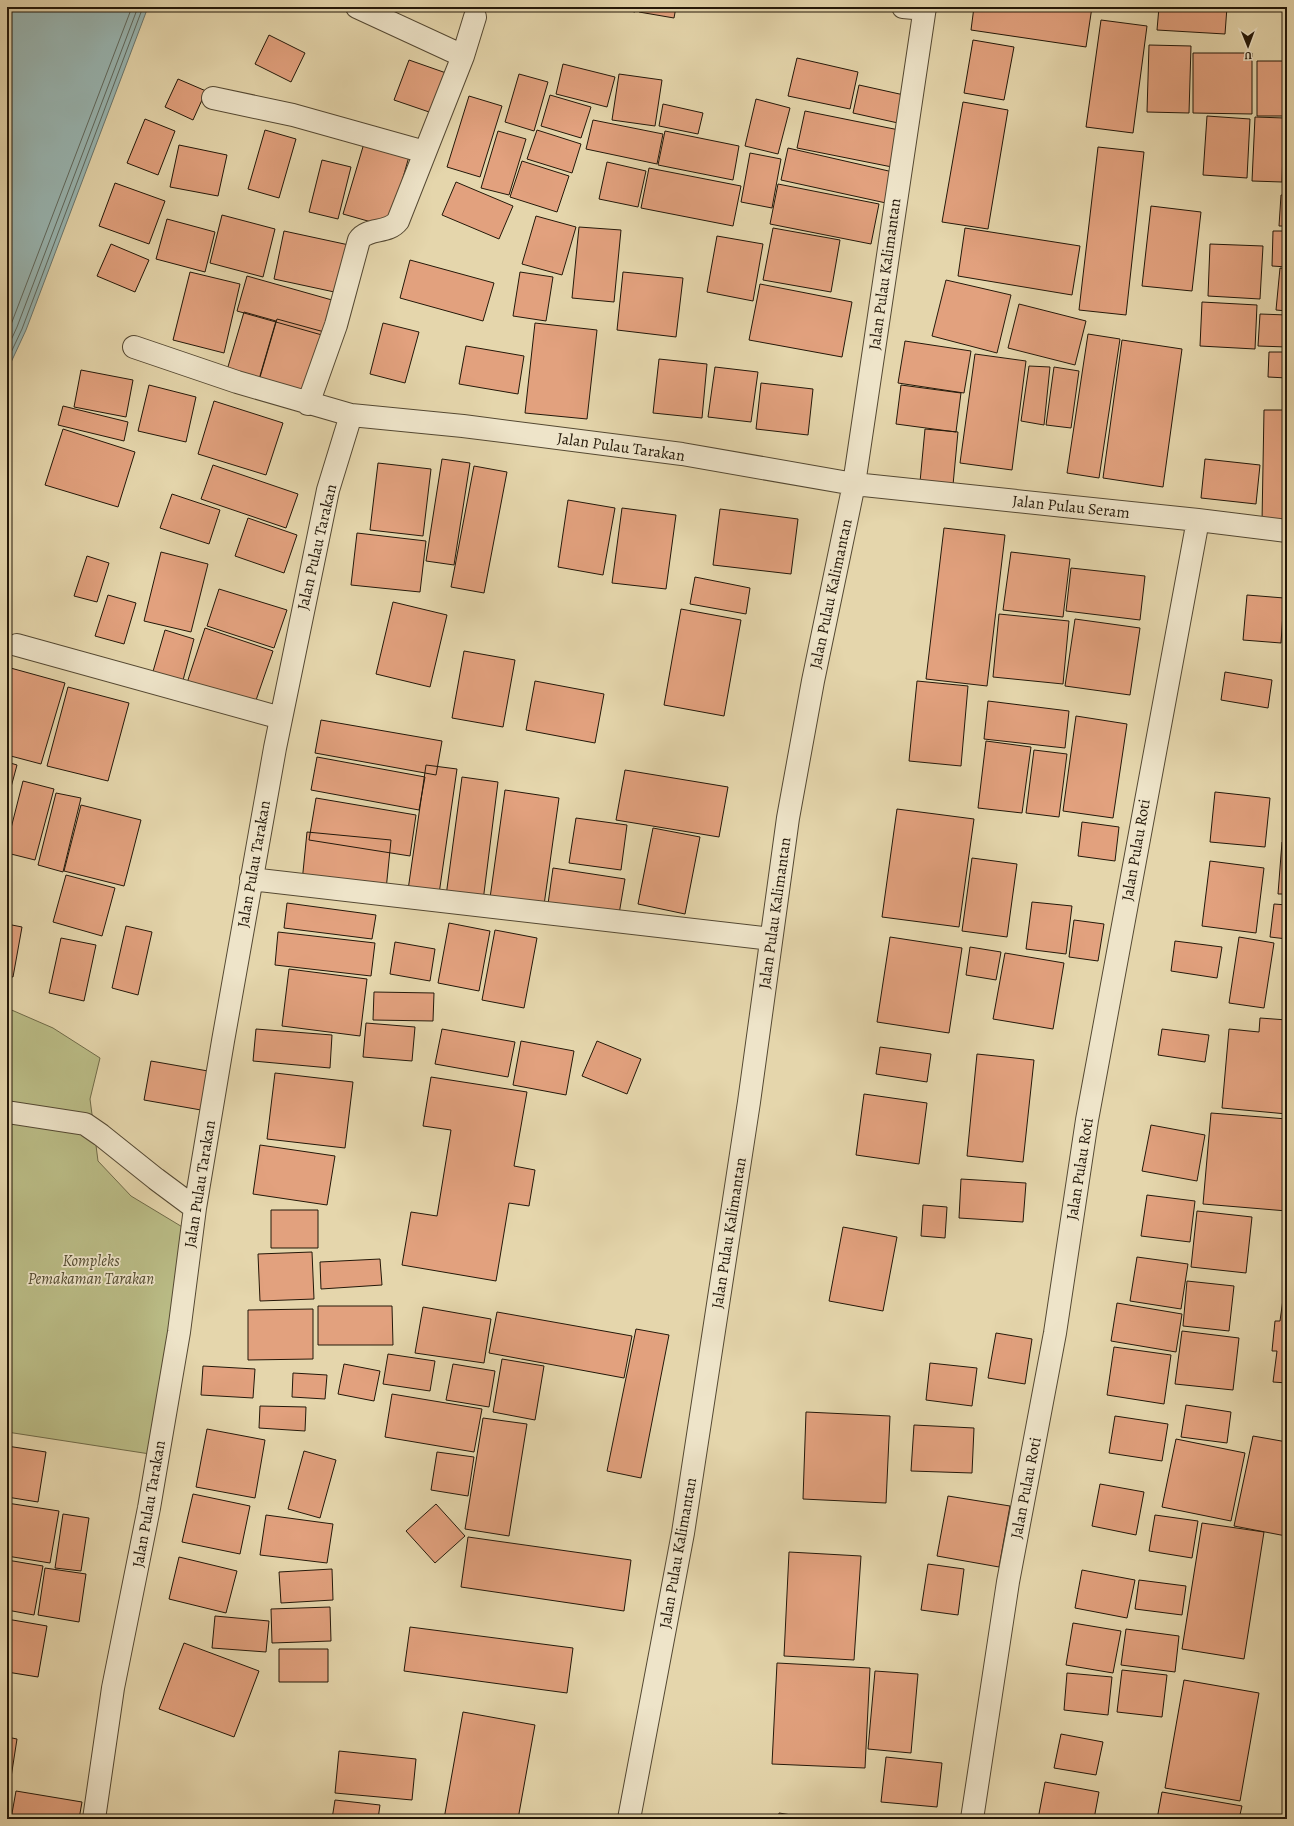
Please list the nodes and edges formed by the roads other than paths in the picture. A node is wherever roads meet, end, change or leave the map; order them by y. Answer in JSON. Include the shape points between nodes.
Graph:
{"nodes":[{"id":1,"x":357,"y":7,"type":"edge"},
{"id":2,"x":903,"y":7,"type":"edge"},
{"id":3,"x":925,"y":8,"type":"edge"},
{"id":4,"x":475,"y":17,"type":"dead end"},
{"id":5,"x":463,"y":56,"type":"junction"},
{"id":6,"x":213,"y":98,"type":"dead end"},
{"id":7,"x":425,"y":152,"type":"junction"},
{"id":8,"x":134,"y":347,"type":"dead end"},
{"id":9,"x":308,"y":404,"type":"junction"},
{"id":10,"x":351,"y":415,"type":"junction"},
{"id":11,"x":854,"y":484,"type":"junction"},
{"id":12,"x":1198,"y":520,"type":"junction"},
{"id":13,"x":1287,"y":532,"type":"edge"},
{"id":14,"x":17,"y":645,"type":"dead end"},
{"id":15,"x":281,"y":718,"type":"junction"},
{"id":16,"x":252,"y":879,"type":"junction"},
{"id":17,"x":771,"y":939,"type":"junction"},
{"id":18,"x":7,"y":1112,"type":"edge"},
{"id":19,"x":195,"y":1208,"type":"junction"},
{"id":20,"x":94,"y":1819,"type":"edge"},
{"id":21,"x":629,"y":1819,"type":"edge"},
{"id":22,"x":972,"y":1819,"type":"edge"}],
"edges":[{"from":1,"to":5,"type":"street"},
{"from":2,"to":3,"type":"street"},
{"from":3,"to":11,"type":"street","name":"Jalan Pulau Kalimantan"},
{"from":4,"to":5,"type":"street"},
{"from":5,"to":7,"type":"street"},
{"from":6,"to":7,"type":"street","via":[[293,115]]},
{"from":7,"to":9,"type":"street","via":[[395,225],[364,234],[359,240],[336,325]]},
{"from":8,"to":9,"type":"street"},
{"from":9,"to":10,"type":"street"},
{"from":10,"to":11,"type":"street","name":"Jalan Pulau Tarakan","via":[[463,426],[682,454]]},
{"from":10,"to":15,"type":"street","name":"Jalan Pulau Tarakan","via":[[328,490]]},
{"from":11,"to":12,"type":"street","name":"Jalan Pulau Seram"},
{"from":11,"to":17,"type":"street","name":"Jalan Pulau Kalimantan","via":[[813,681],[788,818]]},
{"from":12,"to":13,"type":"street","name":"Jalan Pulau Seram"},
{"from":12,"to":22,"type":"street","name":"Jalan Pulau Roti","via":[[1087,1120],[1055,1333],[1008,1582]]},
{"from":14,"to":15,"type":"street"},
{"from":15,"to":16,"type":"street","name":"Jalan Pulau Tarakan"},
{"from":16,"to":17,"type":"street"},
{"from":16,"to":19,"type":"street","name":"Jalan Pulau Tarakan"},
{"from":17,"to":21,"type":"street","name":"Jalan Pulau Kalimantan","via":[[749,1102],[683,1533]]},
{"from":18,"to":19,"type":"street","via":[[85,1124]]},
{"from":19,"to":20,"type":"street","name":"Jalan Pulau Tarakan","via":[[179,1332],[149,1508],[113,1688]]}]}
